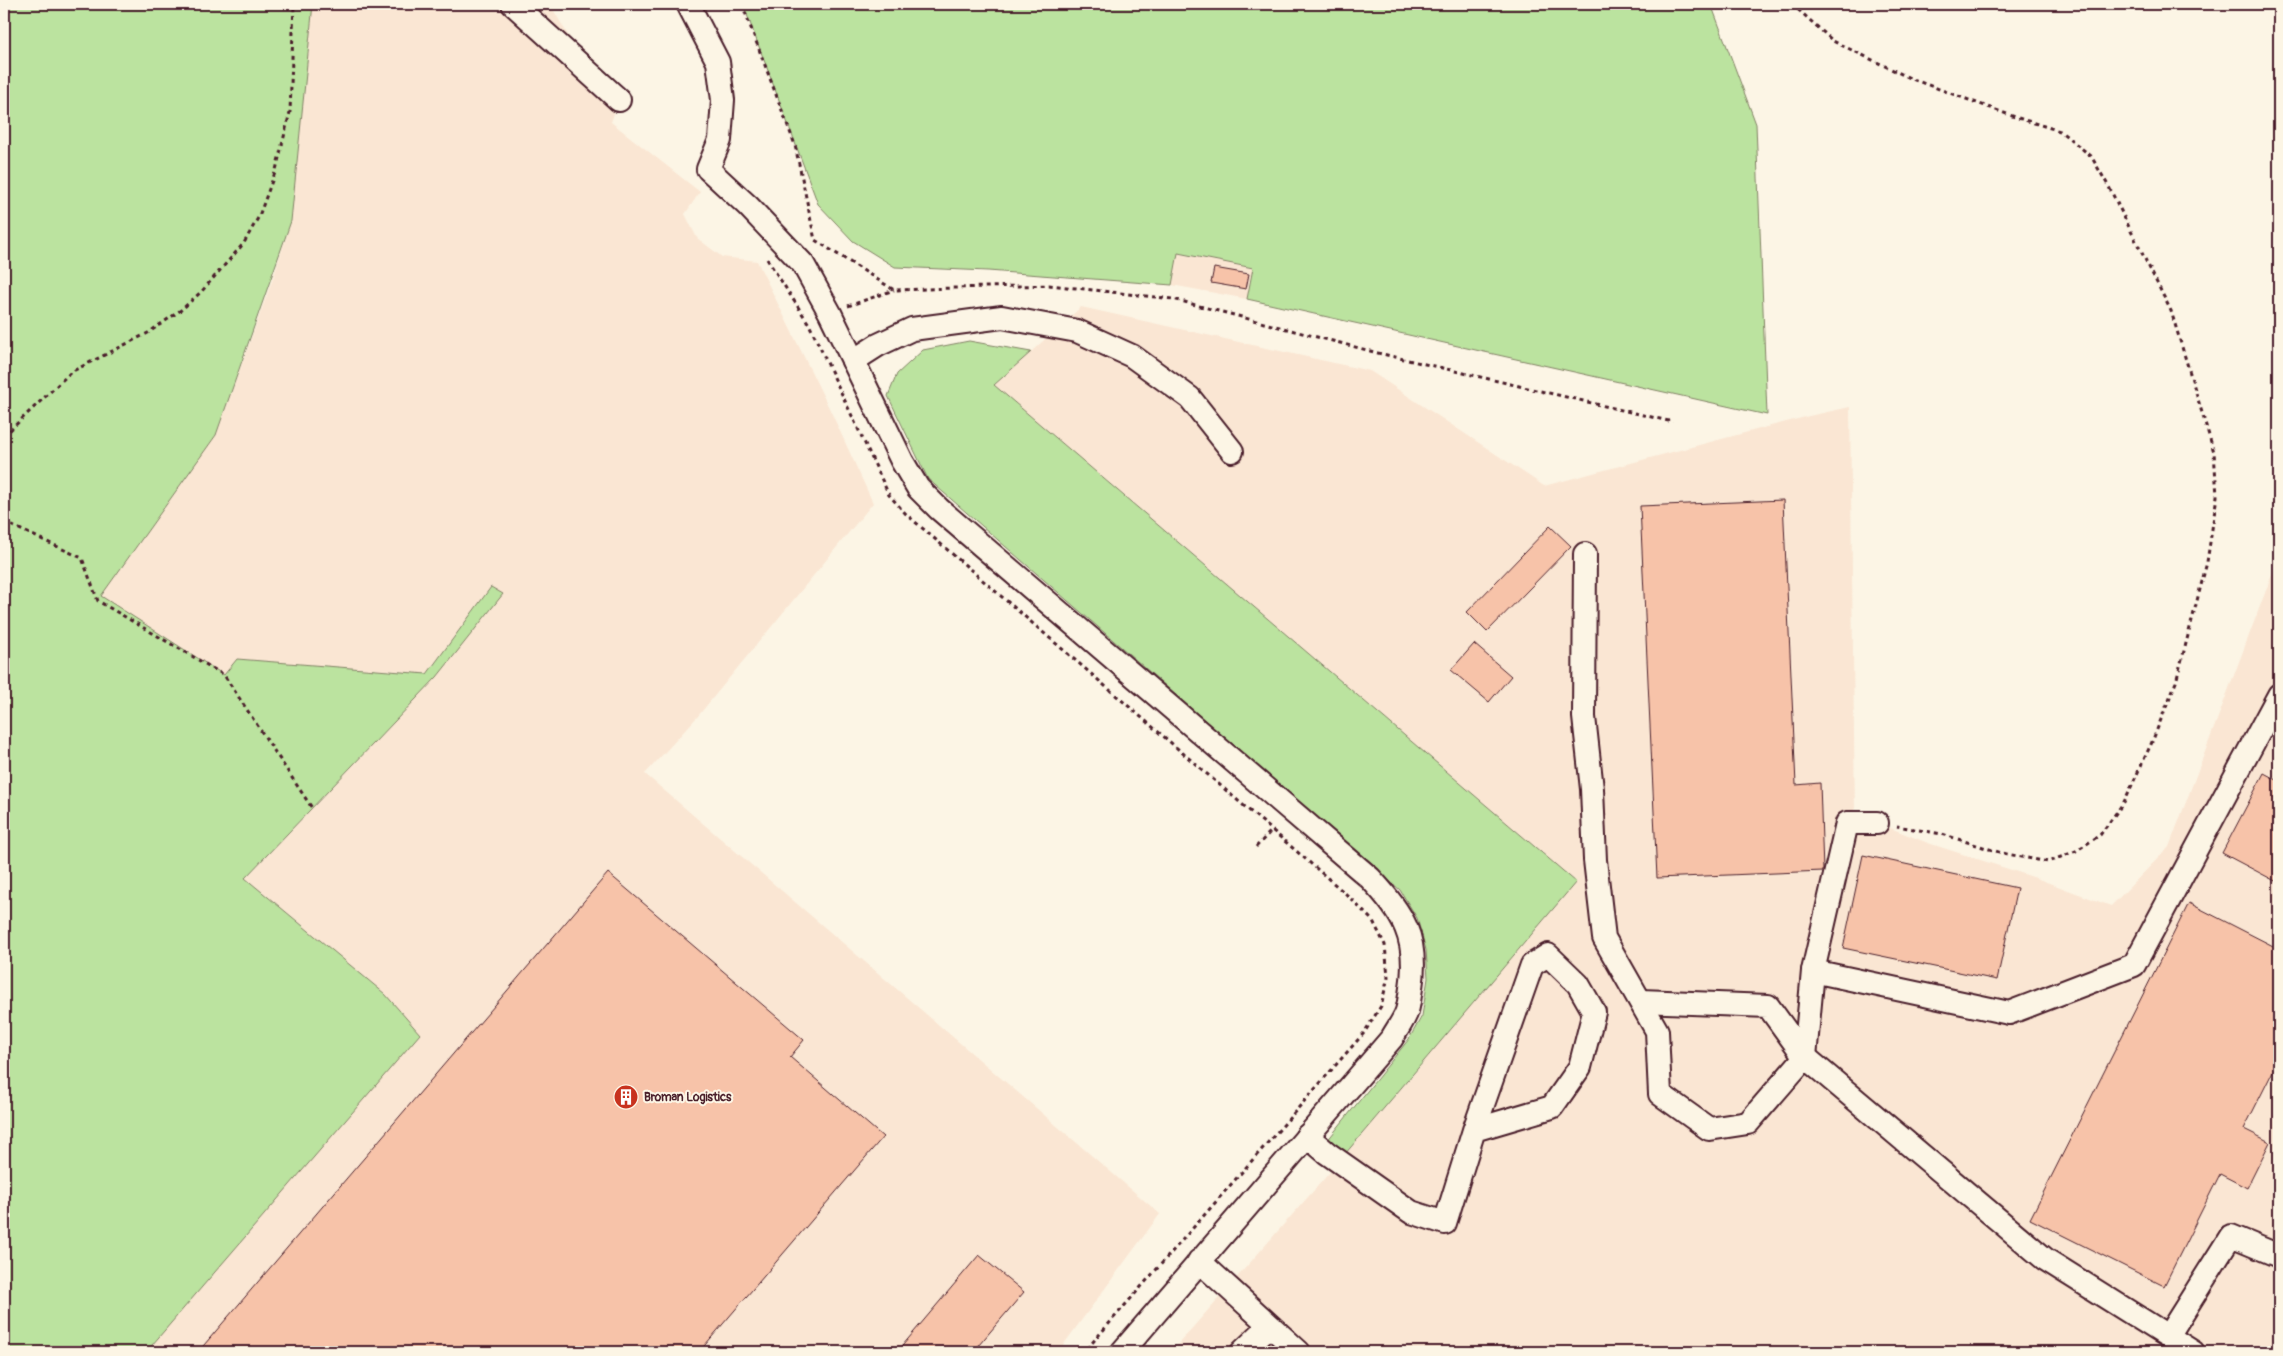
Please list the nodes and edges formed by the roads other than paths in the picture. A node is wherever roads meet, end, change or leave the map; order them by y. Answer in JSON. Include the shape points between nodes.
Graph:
{"nodes":[{"id":1,"x":513,"y":4,"type":"edge"},
{"id":2,"x":688,"y":4,"type":"edge"},
{"id":3,"x":619,"y":100,"type":"dead end"},
{"id":4,"x":853,"y":361,"type":"junction"},
{"id":5,"x":1232,"y":451,"type":"dead end"},
{"id":6,"x":1585,"y":554,"type":"dead end"},
{"id":7,"x":2279,"y":695,"type":"edge"},
{"id":8,"x":1877,"y":823,"type":"road end"},
{"id":9,"x":1813,"y":971,"type":"junction"},
{"id":10,"x":1641,"y":1001,"type":"junction"},
{"id":11,"x":1805,"y":1057,"type":"junction"},
{"id":12,"x":1474,"y":1130,"type":"junction"},
{"id":13,"x":1307,"y":1136,"type":"junction"},
{"id":14,"x":2279,"y":1256,"type":"edge"},
{"id":15,"x":1199,"y":1262,"type":"junction"},
{"id":16,"x":1269,"y":1326,"type":"junction"},
{"id":17,"x":2168,"y":1336,"type":"junction"},
{"id":18,"x":1122,"y":1352,"type":"edge"},
{"id":19,"x":1242,"y":1352,"type":"edge"},
{"id":20,"x":1299,"y":1352,"type":"edge"},
{"id":21,"x":2193,"y":1352,"type":"edge"}],
"edges":[{"from":1,"to":3,"type":"street"},
{"from":2,"to":4,"type":"street","via":[[718,62],[723,100],[720,140],[708,169],[804,264]]},
{"from":4,"to":5,"type":"street","via":[[912,329],[1002,317],[1076,330],[1132,356],[1190,398]]},
{"from":4,"to":13,"type":"street","via":[[918,488],[1370,878],[1391,900],[1405,923],[1413,952],[1407,1010],[1392,1038]]},
{"from":6,"to":10,"type":"street","via":[[1584,718],[1604,938]]},
{"from":7,"to":9,"type":"street","via":[[2134,965],[2009,1013]]},
{"from":8,"to":9,"type":"street","via":[[1847,823]]},
{"from":9,"to":11,"type":"street"},
{"from":10,"to":11,"type":"street","via":[[1768,1006]]},
{"from":10,"to":11,"type":"street","via":[[1657,1031],[1660,1094],[1709,1130],[1748,1124]]},
{"from":11,"to":17,"type":"street","via":[[2045,1259]]},
{"from":12,"to":12,"type":"street","via":[[1532,965],[1548,955],[1578,984],[1594,1012],[1580,1067],[1552,1107]]},
{"from":12,"to":13,"type":"street","via":[[1445,1223],[1411,1212]]},
{"from":13,"to":15,"type":"street"},
{"from":14,"to":17,"type":"street","via":[[2231,1236]]},
{"from":15,"to":16,"type":"street"},
{"from":15,"to":18,"type":"street"},
{"from":16,"to":19,"type":"street"},
{"from":16,"to":20,"type":"street"},
{"from":17,"to":21,"type":"street"}]}
